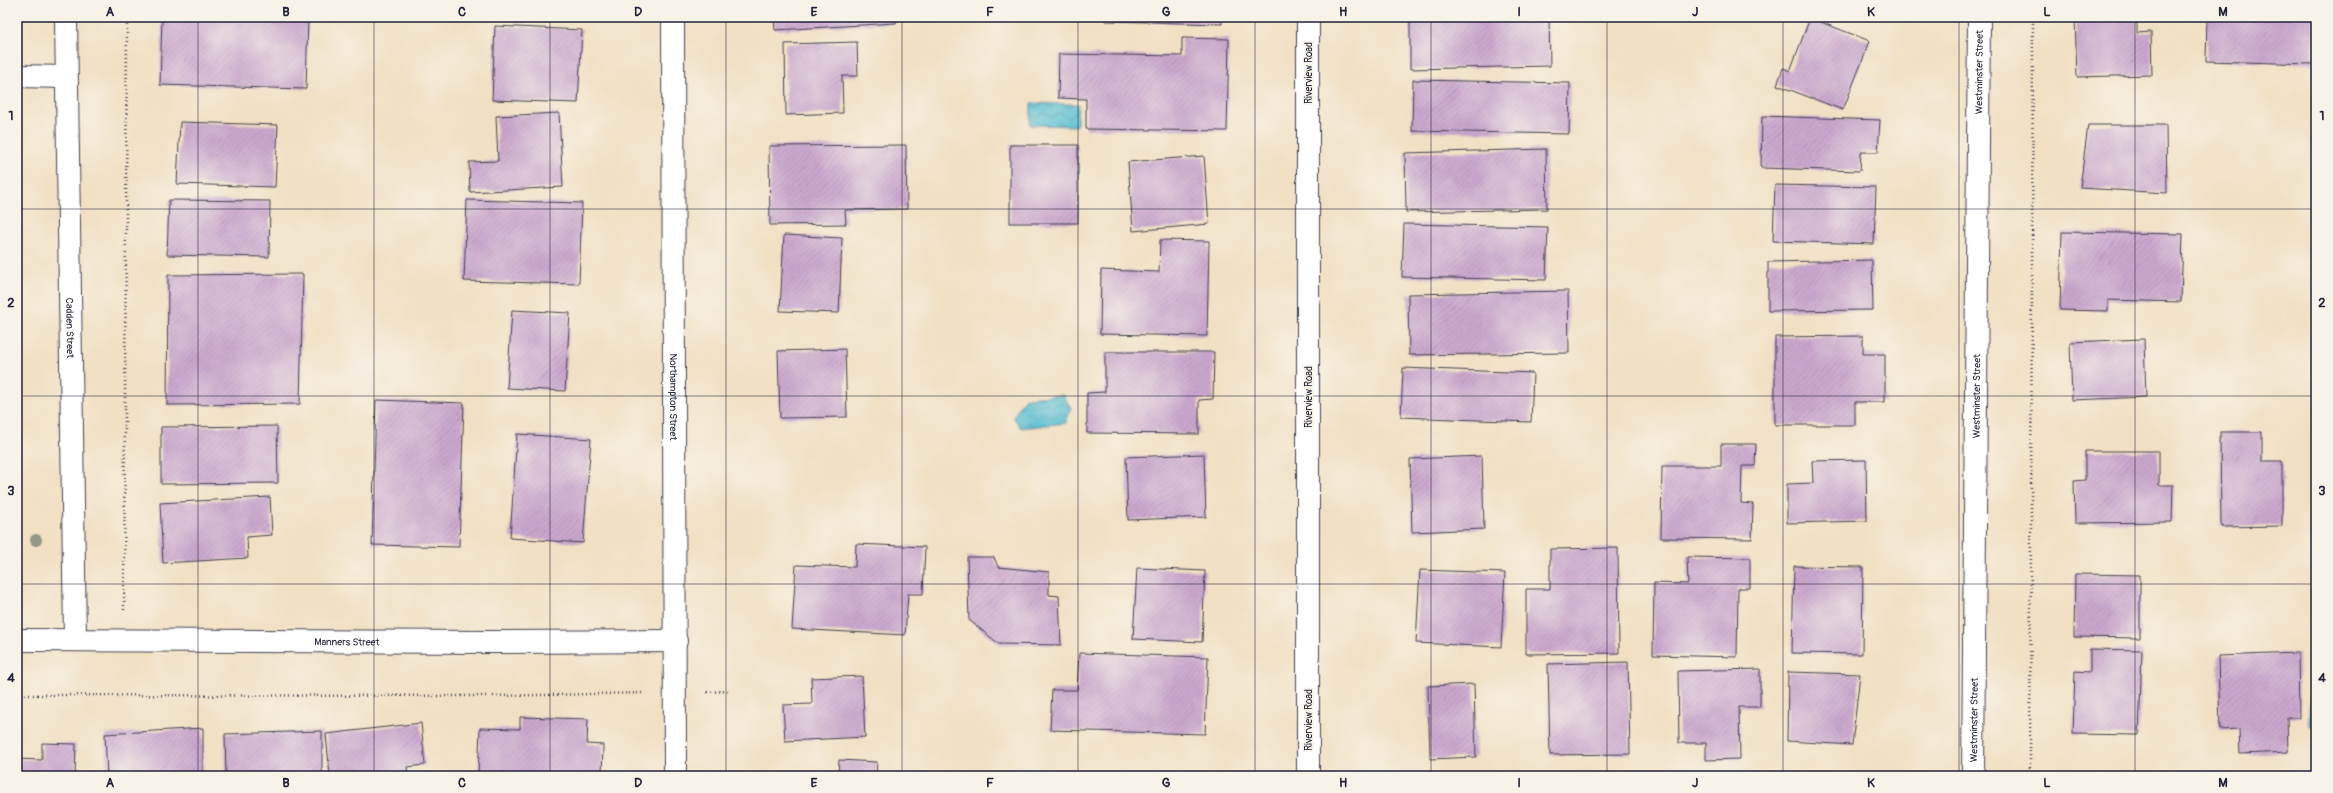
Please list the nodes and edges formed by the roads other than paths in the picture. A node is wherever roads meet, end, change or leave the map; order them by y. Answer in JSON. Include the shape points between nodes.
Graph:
{"nodes":[{"id":1,"x":66,"y":17,"type":"edge"},
{"id":2,"x":673,"y":17,"type":"edge"},
{"id":3,"x":1308,"y":17,"type":"edge"},
{"id":4,"x":1979,"y":17,"type":"edge"},
{"id":5,"x":17,"y":76,"type":"edge"},
{"id":6,"x":66,"y":77,"type":"junction"},
{"id":7,"x":75,"y":639,"type":"junction"},
{"id":8,"x":17,"y":640,"type":"edge"},
{"id":9,"x":676,"y":641,"type":"junction"},
{"id":10,"x":675,"y":776,"type":"edge"},
{"id":11,"x":1308,"y":776,"type":"edge"},
{"id":12,"x":1973,"y":776,"type":"edge"}],
"edges":[{"from":1,"to":6,"type":"street","name":"Cadden Street"},
{"from":2,"to":9,"type":"street","name":"Northampton Street"},
{"from":3,"to":11,"type":"street","name":"Riverview Road"},
{"from":4,"to":12,"type":"street","name":"Westminster Street"},
{"from":5,"to":6,"type":"street"},
{"from":6,"to":7,"type":"street","name":"Cadden Street"},
{"from":7,"to":8,"type":"street","name":"Manners Street"},
{"from":7,"to":9,"type":"street","name":"Manners Street"},
{"from":9,"to":10,"type":"street","name":"Northampton Street"}]}
